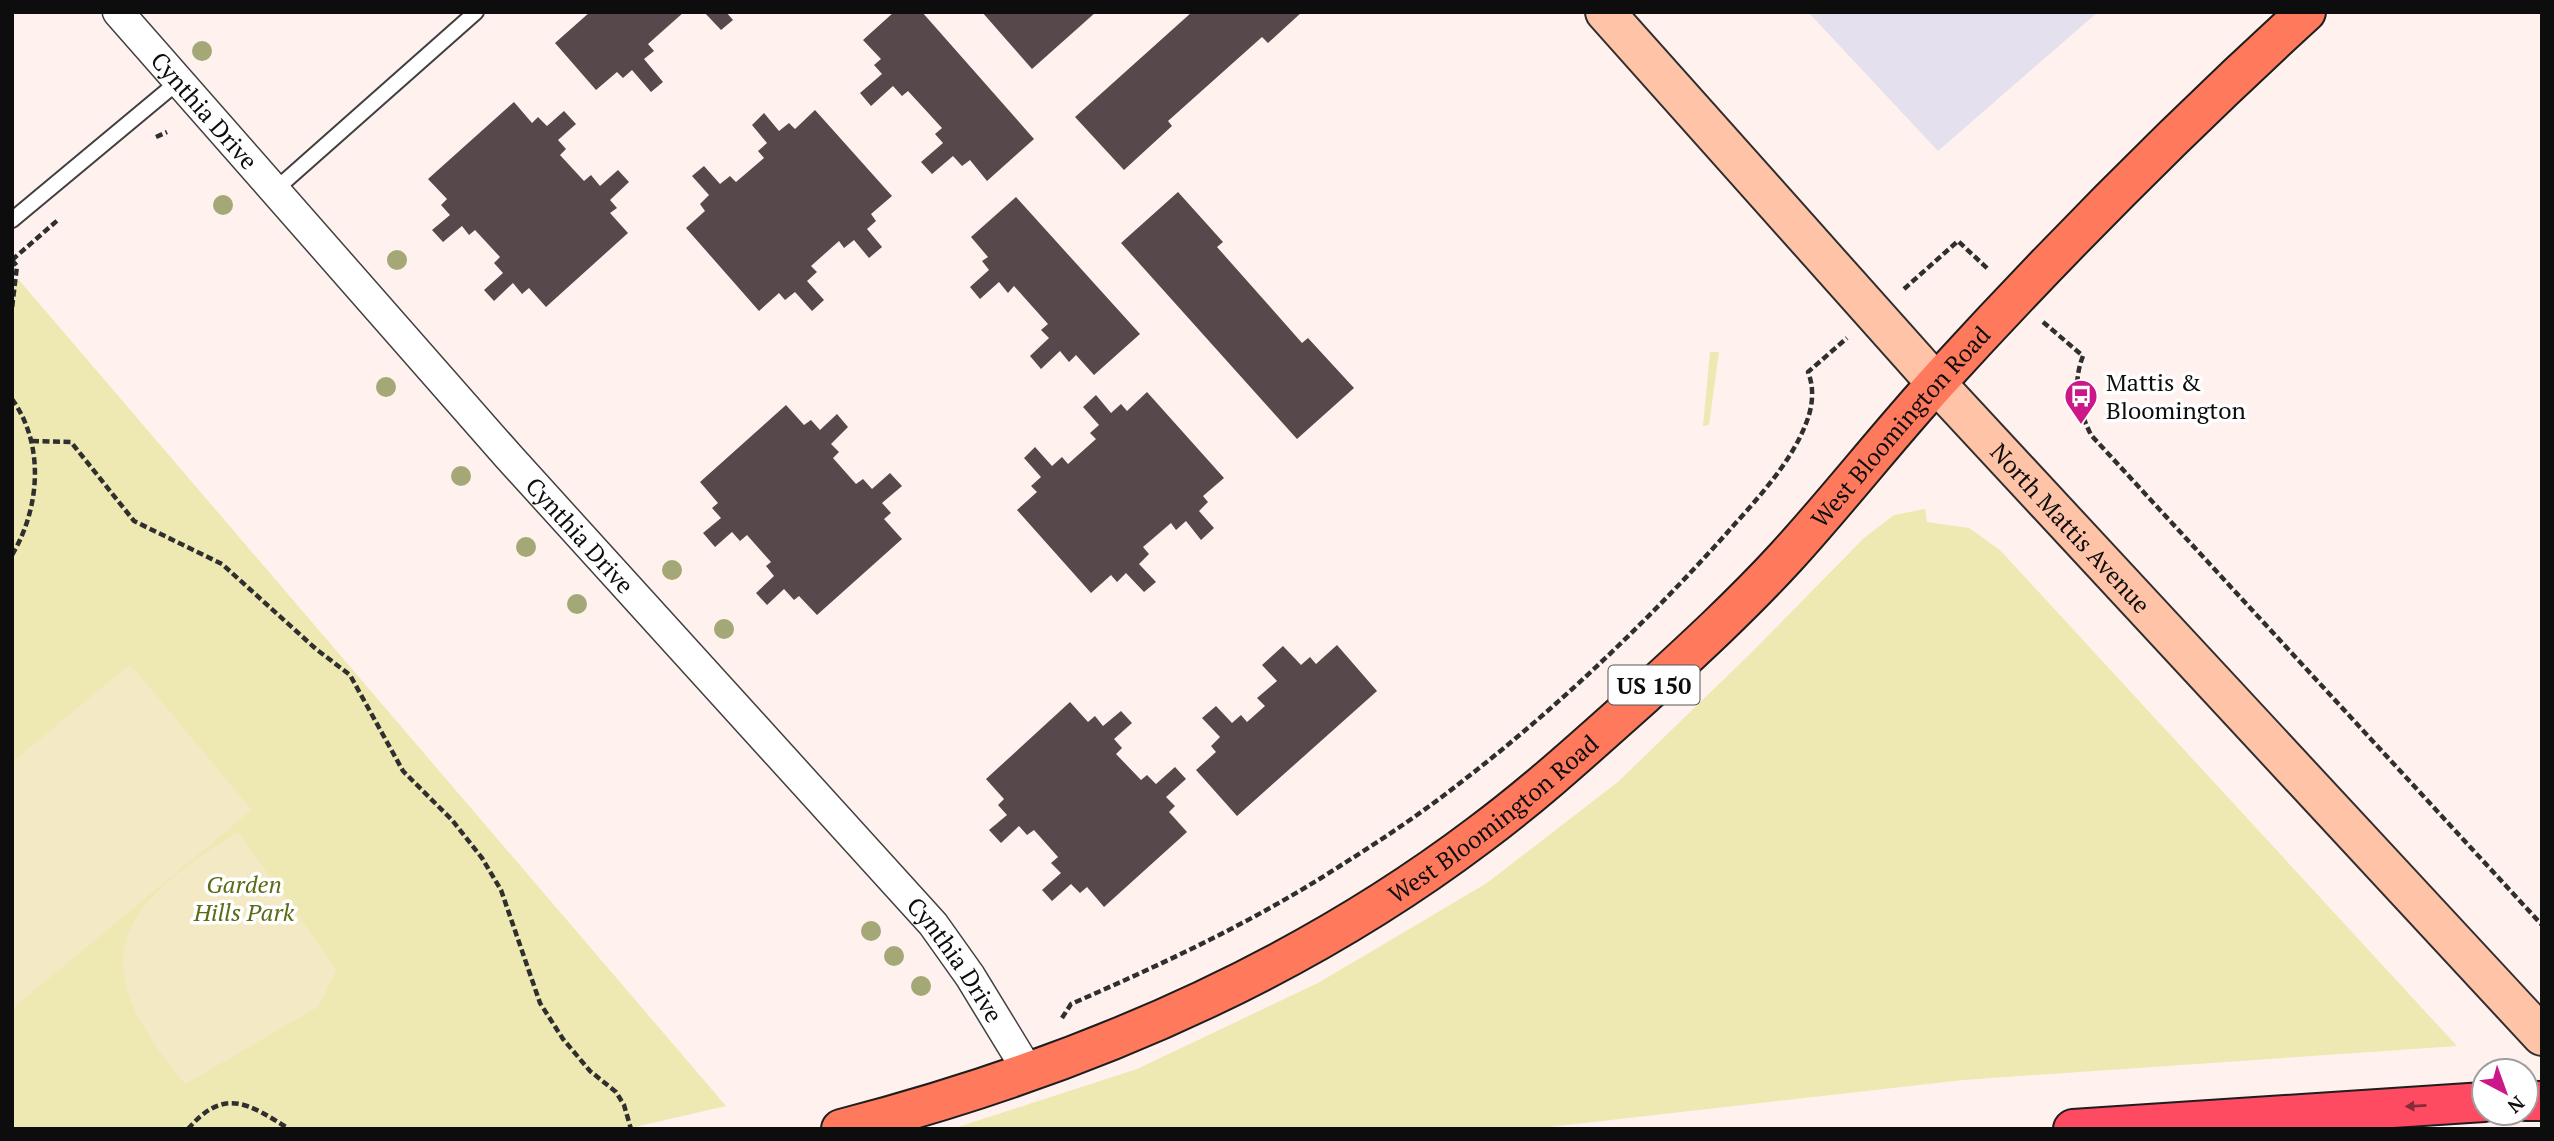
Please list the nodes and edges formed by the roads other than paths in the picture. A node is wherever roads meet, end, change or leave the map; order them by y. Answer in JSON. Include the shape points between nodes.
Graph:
{"nodes":[{"id":1,"x":118,"y":12,"type":"edge"},
{"id":2,"x":476,"y":12,"type":"edge"},
{"id":3,"x":1605,"y":12,"type":"edge"},
{"id":4,"x":2306,"y":12,"type":"edge"},
{"id":5,"x":178,"y":82,"type":"junction"},
{"id":6,"x":275,"y":190,"type":"junction"},
{"id":7,"x":12,"y":220,"type":"edge"},
{"id":8,"x":1936,"y":383,"type":"junction"},
{"id":9,"x":2542,"y":1036,"type":"edge"},
{"id":10,"x":1028,"y":1071,"type":"junction"},
{"id":11,"x":2470,"y":1103,"type":"edge"},
{"id":12,"x":842,"y":1129,"type":"edge"},
{"id":13,"x":2073,"y":1129,"type":"edge"}],
"edges":[{"from":1,"to":5,"type":"street","name":"Cynthia Drive"},
{"from":2,"to":6,"type":"lane"},
{"from":3,"to":8,"type":"main road","name":"North Mattis Avenue"},
{"from":4,"to":8,"type":"main road","name":"West Bloomington Road","number":"US 150","via":[[2066,242]]},
{"from":5,"to":6,"type":"street","name":"Cynthia Drive"},
{"from":5,"to":7,"type":"lane"},
{"from":6,"to":10,"type":"street","name":"Cynthia Drive","via":[[509,457],[933,924]]},
{"from":8,"to":9,"type":"main road","name":"North Mattis Avenue"},
{"from":8,"to":10,"type":"main road","name":"West Bloomington Road","number":"US 150","via":[[1784,559],[1711,634],[1558,773],[1478,836],[1311,944],[1192,1007]]},
{"from":10,"to":12,"type":"main road","name":"West Bloomington Road","number":"US 150"},
{"from":11,"to":13,"type":"highway","one_way":true}]}
